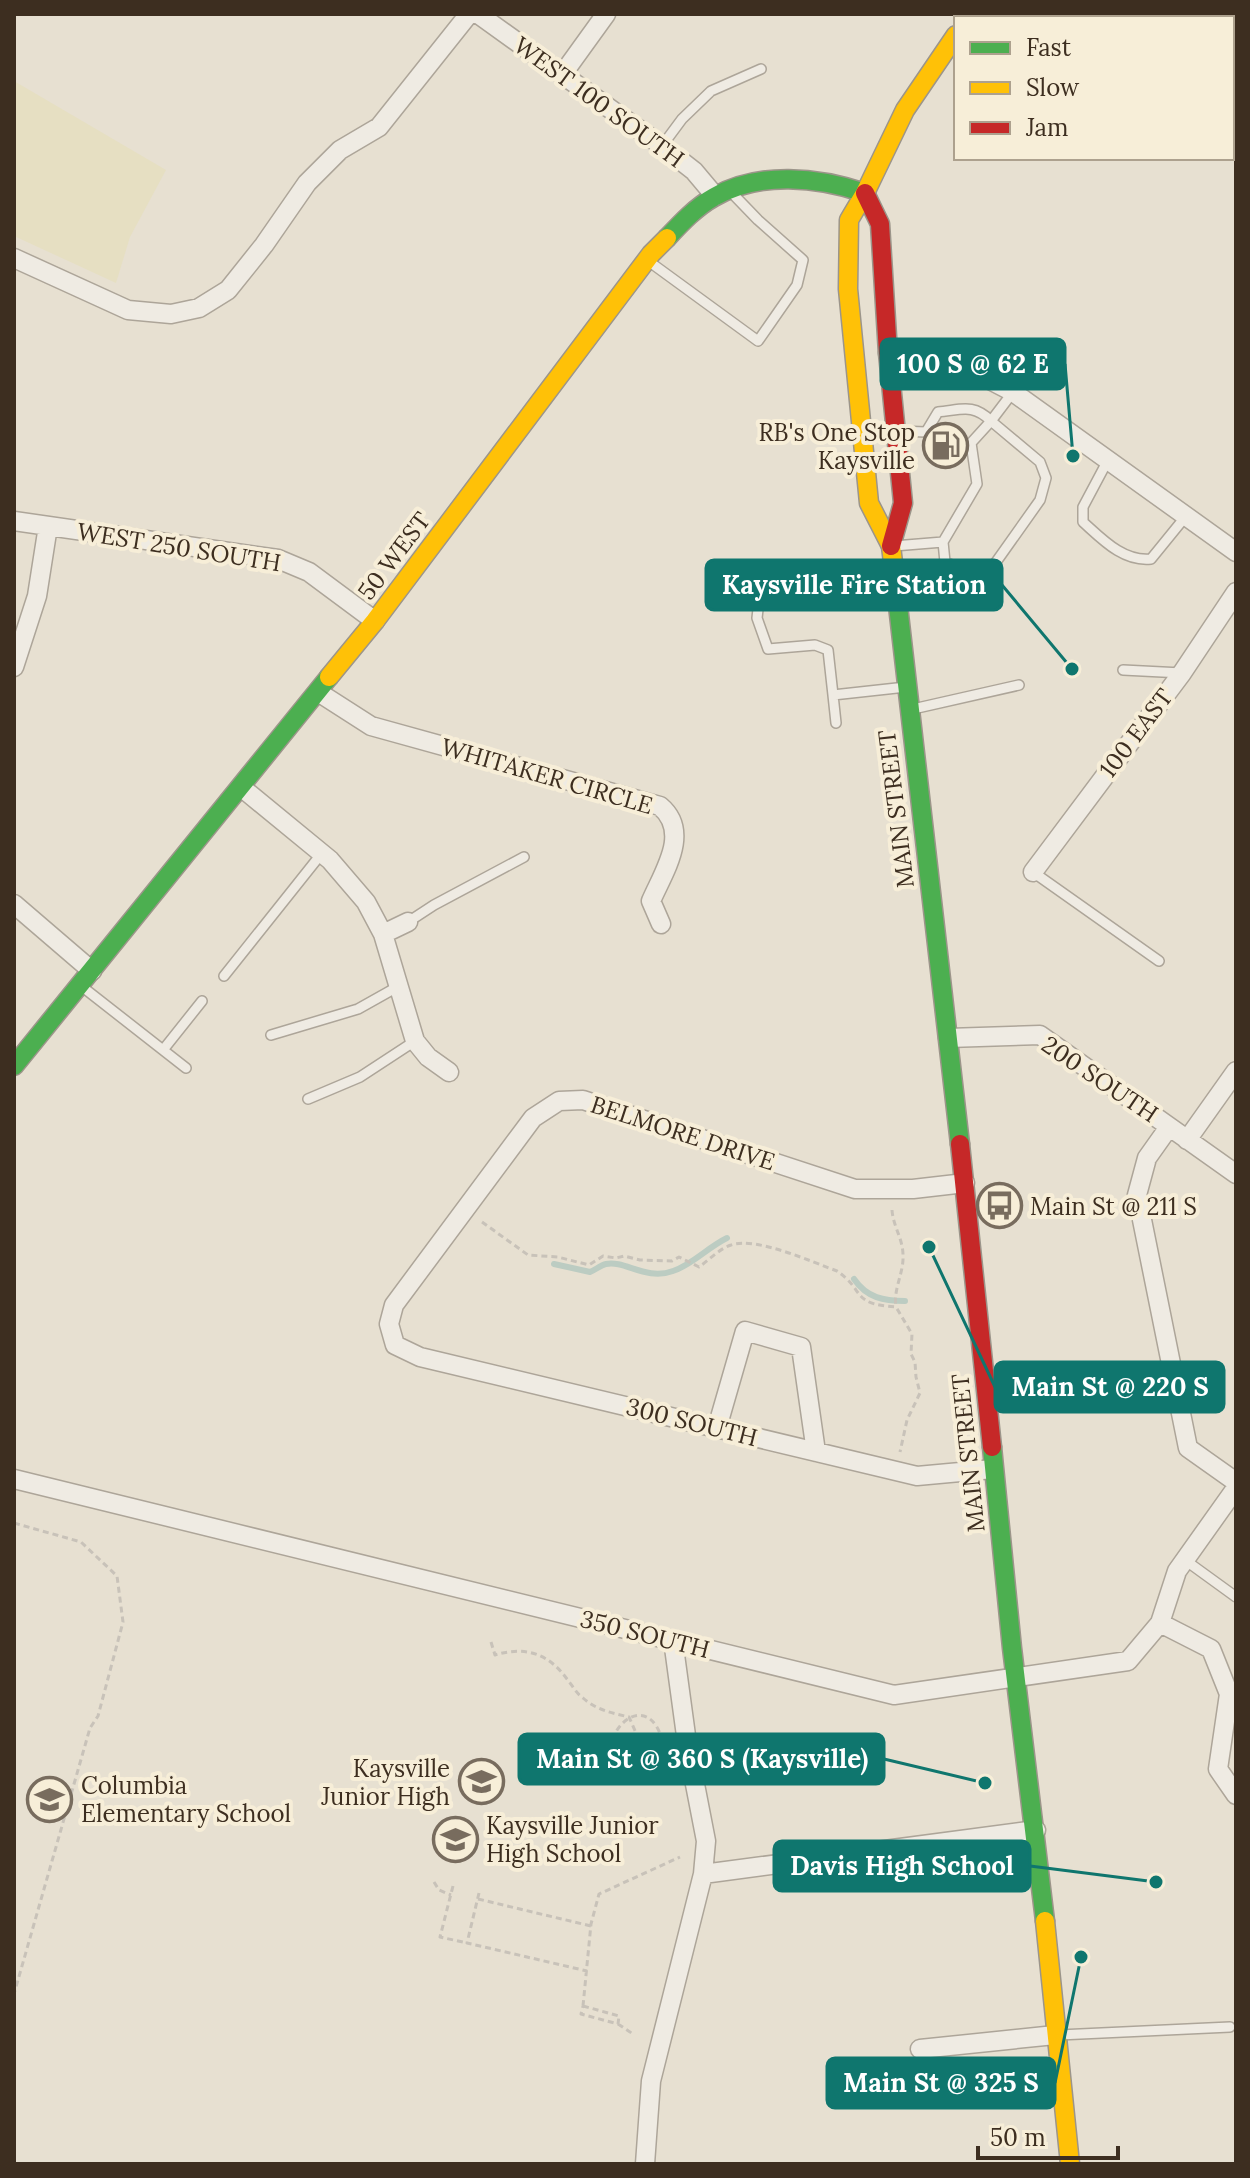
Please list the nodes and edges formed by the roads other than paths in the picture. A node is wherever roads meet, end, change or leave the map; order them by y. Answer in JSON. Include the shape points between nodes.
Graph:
{"nodes":[{"id":1,"x":469,"y":14,"type":"edge"},
{"id":2,"x":478,"y":14,"type":"edge"},
{"id":3,"x":606,"y":14,"type":"edge"},
{"id":4,"x":954,"y":38,"type":"edge"},
{"id":5,"x":761,"y":69,"type":"dead end"},
{"id":6,"x":562,"y":75,"type":"junction"},
{"id":7,"x":662,"y":146,"type":"junction"},
{"id":8,"x":722,"y":193,"type":"junction"},
{"id":9,"x":865,"y":193,"type":"junction"},
{"id":10,"x":14,"y":258,"type":"edge"},
{"id":11,"x":647,"y":260,"type":"junction"},
{"id":12,"x":888,"y":353,"type":"junction"},
{"id":13,"x":1013,"y":392,"type":"junction"},
{"id":14,"x":991,"y":421,"type":"junction"},
{"id":15,"x":896,"y":431,"type":"junction"},
{"id":16,"x":1108,"y":460,"type":"junction"},
{"id":17,"x":1186,"y":516,"type":"junction"},
{"id":18,"x":14,"y":521,"type":"edge"},
{"id":19,"x":48,"y":526,"type":"junction"},
{"id":20,"x":943,"y":542,"type":"junction"},
{"id":21,"x":891,"y":546,"type":"junction"},
{"id":22,"x":1236,"y":552,"type":"edge"},
{"id":23,"x":761,"y":583,"type":"dead end"},
{"id":24,"x":1236,"y":592,"type":"edge"},
{"id":25,"x":375,"y":621,"type":"junction"},
{"id":26,"x":14,"y":667,"type":"edge"},
{"id":27,"x":1123,"y":670,"type":"dead end"},
{"id":28,"x":1182,"y":673,"type":"junction"},
{"id":29,"x":1019,"y":685,"type":"dead end"},
{"id":30,"x":906,"y":687,"type":"junction"},
{"id":31,"x":318,"y":692,"type":"junction"},
{"id":32,"x":833,"y":695,"type":"junction"},
{"id":33,"x":908,"y":710,"type":"junction"},
{"id":34,"x":836,"y":723,"type":"dead end"},
{"id":35,"x":241,"y":787,"type":"junction"},
{"id":36,"x":322,"y":853,"type":"junction"},
{"id":37,"x":524,"y":857,"type":"dead end"},
{"id":38,"x":1033,"y":872,"type":"joint"},
{"id":39,"x":14,"y":904,"type":"edge"},
{"id":40,"x":408,"y":922,"type":"joint"},
{"id":41,"x":661,"y":924,"type":"dead end"},
{"id":42,"x":383,"y":934,"type":"junction"},
{"id":43,"x":1159,"y":961,"type":"dead end"},
{"id":44,"x":224,"y":976,"type":"dead end"},
{"id":45,"x":86,"y":978,"type":"junction"},
{"id":46,"x":399,"y":986,"type":"junction"},
{"id":47,"x":202,"y":1001,"type":"dead end"},
{"id":48,"x":271,"y":1035,"type":"dead end"},
{"id":49,"x":948,"y":1038,"type":"junction"},
{"id":50,"x":415,"y":1041,"type":"junction"},
{"id":51,"x":163,"y":1050,"type":"junction"},
{"id":52,"x":14,"y":1066,"type":"edge"},
{"id":53,"x":186,"y":1068,"type":"dead end"},
{"id":54,"x":1236,"y":1071,"type":"edge"},
{"id":55,"x":449,"y":1072,"type":"dead end"},
{"id":56,"x":308,"y":1099,"type":"dead end"},
{"id":57,"x":1169,"y":1127,"type":"junction"},
{"id":58,"x":1187,"y":1140,"type":"junction"},
{"id":59,"x":1236,"y":1174,"type":"edge"},
{"id":60,"x":965,"y":1183,"type":"junction"},
{"id":61,"x":395,"y":1345,"type":"joint"},
{"id":62,"x":717,"y":1428,"type":"junction"},
{"id":63,"x":816,"y":1452,"type":"junction"},
{"id":64,"x":993,"y":1469,"type":"junction"},
{"id":65,"x":14,"y":1479,"type":"edge"},
{"id":66,"x":1236,"y":1482,"type":"edge"},
{"id":67,"x":1236,"y":1488,"type":"edge"},
{"id":68,"x":1185,"y":1560,"type":"junction"},
{"id":69,"x":1236,"y":1597,"type":"edge"},
{"id":70,"x":1160,"y":1623,"type":"junction"},
{"id":71,"x":673,"y":1640,"type":"junction"},
{"id":72,"x":1015,"y":1677,"type":"junction"},
{"id":73,"x":1236,"y":1795,"type":"edge"},
{"id":74,"x":1036,"y":1830,"type":"junction"},
{"id":75,"x":703,"y":1874,"type":"junction"},
{"id":76,"x":1230,"y":2027,"type":"dead end"},
{"id":77,"x":1055,"y":2035,"type":"junction"},
{"id":78,"x":920,"y":2049,"type":"dead end"},
{"id":79,"x":645,"y":2164,"type":"edge"},
{"id":80,"x":1070,"y":2164,"type":"edge"}],
"edges":[{"from":1,"to":10,"type":"street","via":[[379,127],[340,150],[307,183],[228,290],[199,308],[171,314],[128,310]]},
{"from":2,"to":6,"type":"street","name":"WEST 100 SOUTH"},
{"from":3,"to":6,"type":"street"},
{"from":4,"to":9,"type":"main road","name":"MAIN STREET","via":[[905,110]]},
{"from":5,"to":7,"type":"lane","via":[[711,91]]},
{"from":6,"to":7,"type":"street","name":"WEST 100 SOUTH"},
{"from":7,"to":8,"type":"street","name":"WEST 100 SOUTH"},
{"from":8,"to":9,"type":"main road","name":"50 WEST","via":[[807,179]]},
{"from":8,"to":11,"type":"main road","name":"50 WEST","via":[[686,217]]},
{"from":8,"to":11,"type":"lane","via":[[803,260],[797,285],[758,341]]},
{"from":9,"to":12,"type":"main road","name":"MAIN STREET","via":[[880,224]]},
{"from":9,"to":21,"type":"main road","name":"MAIN STREET","via":[[849,220],[848,289],[869,503]]},
{"from":11,"to":25,"type":"main road","name":"50 WEST"},
{"from":12,"to":13,"type":"street","via":[[961,365]]},
{"from":12,"to":15,"type":"main road","name":"MAIN STREET"},
{"from":13,"to":14,"type":"lane"},
{"from":13,"to":16,"type":"street"},
{"from":14,"to":15,"type":"lane","via":[[980,410],[938,412],[926,432]]},
{"from":14,"to":20,"type":"lane","via":[[971,443],[977,484]]},
{"from":14,"to":20,"type":"lane","via":[[1040,462],[1046,478],[1040,500],[984,579],[945,562]]},
{"from":15,"to":21,"type":"main road","name":"MAIN STREET","via":[[903,503]]},
{"from":16,"to":17,"type":"street"},
{"from":16,"to":17,"type":"lane","via":[[1083,507],[1083,522],[1126,556],[1151,559]]},
{"from":17,"to":22,"type":"street"},
{"from":18,"to":19,"type":"street","name":"WEST 250 SOUTH"},
{"from":19,"to":25,"type":"street","name":"WEST 250 SOUTH","via":[[278,559],[309,572]]},
{"from":19,"to":26,"type":"street","via":[[37,596]]},
{"from":20,"to":21,"type":"lane"},
{"from":21,"to":30,"type":"main road","name":"MAIN STREET"},
{"from":23,"to":32,"type":"lane","via":[[757,618],[768,649],[815,645],[828,650]]},
{"from":24,"to":28,"type":"street","name":"100 EAST"},
{"from":25,"to":31,"type":"main road","name":"50 WEST"},
{"from":27,"to":28,"type":"lane"},
{"from":28,"to":38,"type":"street","name":"100 EAST"},
{"from":29,"to":33,"type":"lane"},
{"from":30,"to":32,"type":"lane"},
{"from":30,"to":33,"type":"main road","name":"MAIN STREET"},
{"from":31,"to":35,"type":"main road","name":"50 WEST"},
{"from":31,"to":41,"type":"street","name":"WHITAKER CIRCLE","via":[[371,726],[660,806],[675,825],[676,838],[651,901]]},
{"from":32,"to":34,"type":"lane"},
{"from":33,"to":49,"type":"main road","name":"MAIN STREET"},
{"from":35,"to":36,"type":"street"},
{"from":35,"to":45,"type":"main road","name":"50 WEST"},
{"from":36,"to":42,"type":"street","via":[[366,902]]},
{"from":36,"to":44,"type":"lane"},
{"from":37,"to":40,"type":"lane"},
{"from":38,"to":43,"type":"lane"},
{"from":39,"to":45,"type":"street"},
{"from":40,"to":42,"type":"street"},
{"from":42,"to":46,"type":"street"},
{"from":45,"to":51,"type":"lane"},
{"from":45,"to":52,"type":"main road","name":"50 WEST"},
{"from":46,"to":48,"type":"lane","via":[[358,1009]]},
{"from":46,"to":50,"type":"street"},
{"from":47,"to":51,"type":"lane"},
{"from":49,"to":57,"type":"street","name":"200 SOUTH","via":[[1040,1035]]},
{"from":49,"to":60,"type":"main road","name":"MAIN STREET"},
{"from":50,"to":55,"type":"street"},
{"from":50,"to":56,"type":"lane","via":[[360,1077]]},
{"from":51,"to":53,"type":"lane"},
{"from":54,"to":58,"type":"street"},
{"from":57,"to":58,"type":"street","name":"200 SOUTH"},
{"from":57,"to":66,"type":"street","via":[[1147,1158],[1137,1195],[1188,1448]]},
{"from":58,"to":59,"type":"street","name":"200 SOUTH"},
{"from":60,"to":61,"type":"street","name":"BELMORE DRIVE","via":[[855,1189],[583,1100],[559,1101],[533,1118],[394,1305],[389,1324]]},
{"from":60,"to":64,"type":"main road","name":"MAIN STREET"},
{"from":61,"to":62,"type":"street","name":"300 SOUTH","via":[[420,1357]]},
{"from":62,"to":63,"type":"street","name":"300 SOUTH"},
{"from":62,"to":63,"type":"street","via":[[745,1331],[801,1347]]},
{"from":63,"to":64,"type":"street","name":"300 SOUTH","via":[[917,1476]]},
{"from":64,"to":72,"type":"main road","name":"MAIN STREET"},
{"from":65,"to":71,"type":"street","name":"350 SOUTH"},
{"from":67,"to":68,"type":"street"},
{"from":68,"to":69,"type":"lane"},
{"from":68,"to":70,"type":"street"},
{"from":70,"to":72,"type":"street","name":"350 SOUTH","via":[[1128,1661]]},
{"from":70,"to":73,"type":"street","via":[[1211,1649],[1229,1694],[1218,1769]]},
{"from":71,"to":72,"type":"street","name":"350 SOUTH","via":[[894,1695]]},
{"from":71,"to":75,"type":"street","via":[[706,1841]]},
{"from":72,"to":74,"type":"main road","name":"MAIN STREET"},
{"from":74,"to":75,"type":"street"},
{"from":74,"to":77,"type":"main road","name":"MAIN STREET"},
{"from":75,"to":79,"type":"street","via":[[651,2081]]},
{"from":76,"to":77,"type":"lane"},
{"from":77,"to":78,"type":"street"},
{"from":77,"to":80,"type":"main road","name":"MAIN STREET"}]}
